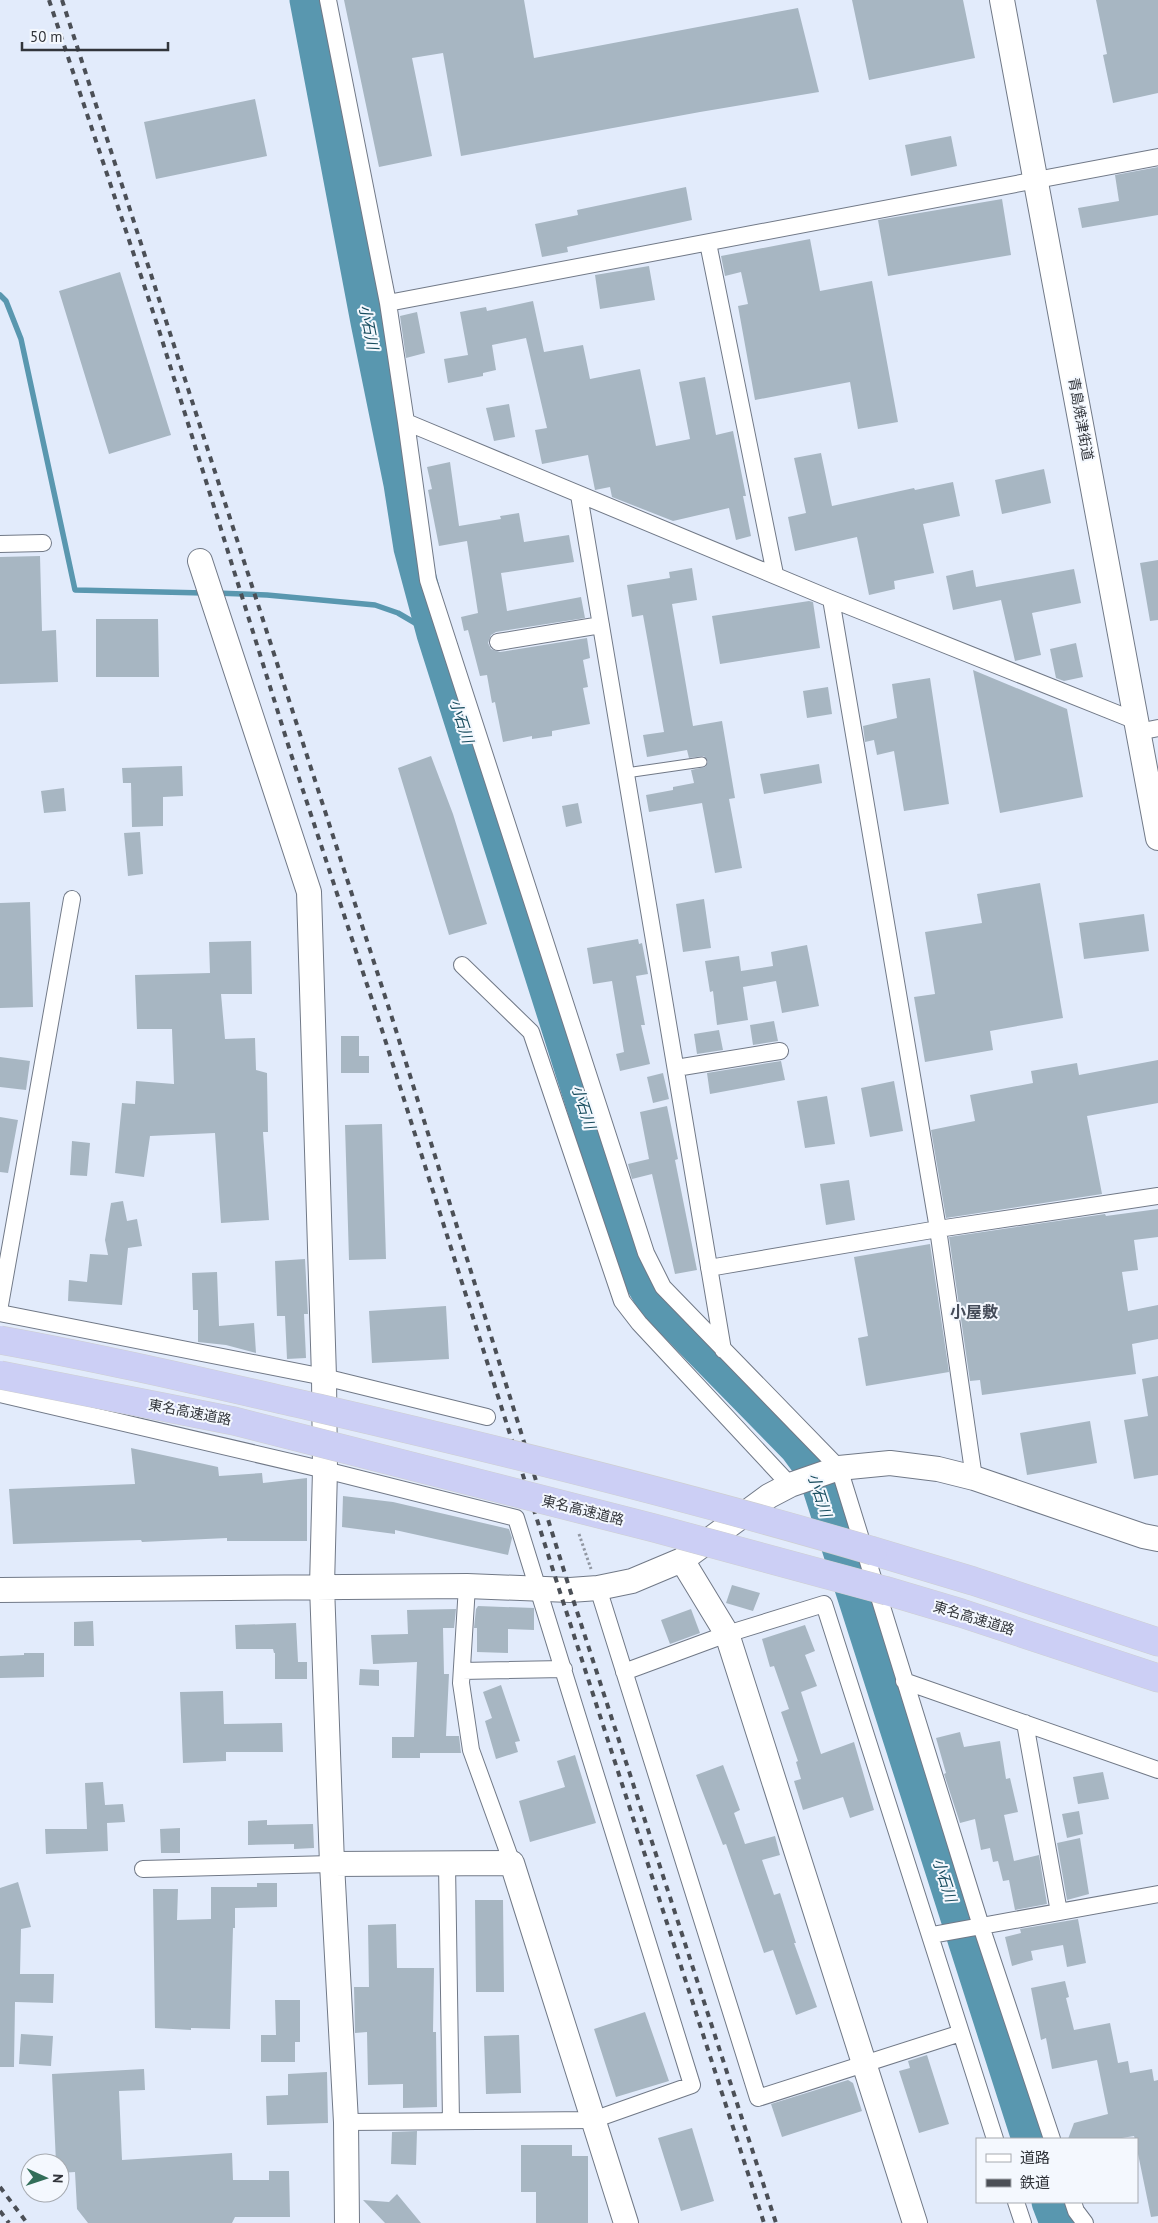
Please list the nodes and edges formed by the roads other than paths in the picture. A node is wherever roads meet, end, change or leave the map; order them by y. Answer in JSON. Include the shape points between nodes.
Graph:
{"nodes":[{"id":1,"x":328,"y":0,"type":"edge"},
{"id":2,"x":1002,"y":0,"type":"edge"},
{"id":3,"x":1158,"y":158,"type":"edge"},
{"id":4,"x":1037,"y":181,"type":"junction"},
{"id":5,"x":708,"y":243,"type":"junction"},
{"id":6,"x":388,"y":303,"type":"junction"},
{"id":7,"x":406,"y":422,"type":"junction"},
{"id":8,"x":579,"y":495,"type":"junction"},
{"id":9,"x":43,"y":542,"type":"dead end"},
{"id":10,"x":0,"y":544,"type":"edge"},
{"id":11,"x":200,"y":561,"type":"dead end"},
{"id":12,"x":775,"y":574,"type":"junction"},
{"id":13,"x":831,"y":599,"type":"junction"},
{"id":14,"x":601,"y":625,"type":"junction"},
{"id":15,"x":498,"y":642,"type":"dead end"},
{"id":16,"x":1144,"y":727,"type":"edge"},
{"id":17,"x":702,"y":762,"type":"dead end"},
{"id":18,"x":626,"y":773,"type":"junction"},
{"id":19,"x":1158,"y":838,"type":"edge"},
{"id":20,"x":72,"y":899,"type":"dead end"},
{"id":21,"x":462,"y":965,"type":"dead end"},
{"id":22,"x":780,"y":1051,"type":"dead end"},
{"id":23,"x":676,"y":1068,"type":"junction"},
{"id":24,"x":1158,"y":1196,"type":"edge"},
{"id":25,"x":938,"y":1229,"type":"junction"},
{"id":26,"x":709,"y":1268,"type":"junction"},
{"id":27,"x":0,"y":1305,"type":"edge"},
{"id":28,"x":0,"y":1313,"type":"edge"},
{"id":29,"x":0,"y":1340,"type":"edge"},
{"id":30,"x":723,"y":1350,"type":"junction"},
{"id":31,"x":0,"y":1375,"type":"edge"},
{"id":32,"x":324,"y":1377,"type":"junction"},
{"id":33,"x":0,"y":1394,"type":"edge"},
{"id":34,"x":487,"y":1417,"type":"dead end"},
{"id":35,"x":325,"y":1470,"type":"junction"},
{"id":36,"x":834,"y":1470,"type":"junction"},
{"id":37,"x":974,"y":1478,"type":"junction"},
{"id":38,"x":790,"y":1485,"type":"junction"},
{"id":39,"x":1158,"y":1539,"type":"edge"},
{"id":40,"x":682,"y":1560,"type":"junction"},
{"id":41,"x":322,"y":1586,"type":"junction"},
{"id":42,"x":467,"y":1586,"type":"junction"},
{"id":43,"x":598,"y":1588,"type":"junction"},
{"id":44,"x":538,"y":1589,"type":"junction"},
{"id":45,"x":0,"y":1590,"type":"edge"},
{"id":46,"x":727,"y":1634,"type":"junction"},
{"id":47,"x":1150,"y":1638,"type":"edge"},
{"id":48,"x":564,"y":1669,"type":"junction"},
{"id":49,"x":462,"y":1671,"type":"junction"},
{"id":50,"x":624,"y":1672,"type":"junction"},
{"id":51,"x":1158,"y":1678,"type":"edge"},
{"id":52,"x":904,"y":1681,"type":"junction"},
{"id":53,"x":1025,"y":1723,"type":"junction"},
{"id":54,"x":1158,"y":1770,"type":"edge"},
{"id":55,"x":512,"y":1863,"type":"junction"},
{"id":56,"x":332,"y":1864,"type":"junction"},
{"id":57,"x":447,"y":1864,"type":"junction"},
{"id":58,"x":143,"y":1869,"type":"dead end"},
{"id":59,"x":1158,"y":1894,"type":"edge"},
{"id":60,"x":1059,"y":1912,"type":"junction"},
{"id":61,"x":981,"y":1926,"type":"junction"},
{"id":62,"x":932,"y":1935,"type":"junction"},
{"id":63,"x":961,"y":2033,"type":"junction"},
{"id":64,"x":864,"y":2064,"type":"junction"},
{"id":65,"x":593,"y":2120,"type":"junction"},
{"id":66,"x":451,"y":2121,"type":"junction"},
{"id":67,"x":346,"y":2122,"type":"junction"},
{"id":68,"x":996,"y":2138,"type":"edge"},
{"id":69,"x":1052,"y":2138,"type":"edge"},
{"id":70,"x":1016,"y":2203,"type":"edge"},
{"id":71,"x":1073,"y":2203,"type":"edge"},
{"id":72,"x":909,"y":2221,"type":"edge"},
{"id":73,"x":347,"y":2223,"type":"edge"},
{"id":74,"x":626,"y":2223,"type":"edge"},
{"id":75,"x":1023,"y":2223,"type":"edge"},
{"id":76,"x":1084,"y":2223,"type":"edge"}],
"edges":[{"from":1,"to":6,"type":"street"},
{"from":2,"to":4,"type":"street","name":"青島焼津街道"},
{"from":3,"to":4,"type":"street"},
{"from":4,"to":5,"type":"street"},
{"from":4,"to":16,"type":"street","name":"青島焼津街道"},
{"from":5,"to":6,"type":"street"},
{"from":5,"to":12,"type":"street"},
{"from":6,"to":7,"type":"street"},
{"from":7,"to":8,"type":"street"},
{"from":7,"to":30,"type":"street","via":[[428,580],[646,1253],[663,1287]]},
{"from":8,"to":12,"type":"street"},
{"from":8,"to":14,"type":"street"},
{"from":9,"to":10,"type":"street"},
{"from":11,"to":32,"type":"street","via":[[309,892]]},
{"from":12,"to":13,"type":"street"},
{"from":13,"to":16,"type":"street"},
{"from":13,"to":25,"type":"street"},
{"from":14,"to":15,"type":"street"},
{"from":14,"to":18,"type":"street"},
{"from":16,"to":19,"type":"street","name":"青島焼津街道"},
{"from":17,"to":18,"type":"lane"},
{"from":18,"to":23,"type":"street"},
{"from":20,"to":27,"type":"street"},
{"from":21,"to":38,"type":"street","via":[[531,1032],[622,1301]]},
{"from":22,"to":23,"type":"street"},
{"from":23,"to":26,"type":"street"},
{"from":24,"to":25,"type":"street"},
{"from":25,"to":26,"type":"street"},
{"from":25,"to":37,"type":"street"},
{"from":26,"to":30,"type":"street"},
{"from":28,"to":32,"type":"street"},
{"from":29,"to":47,"type":"highway","bridge":true,"via":[[476,1445],[662,1492],[873,1551]]},
{"from":30,"to":36,"type":"street"},
{"from":31,"to":51,"type":"highway","name":"東名高速道路","bridge":true,"via":[[234,1421],[672,1532],[961,1613]]},
{"from":32,"to":34,"type":"street"},
{"from":32,"to":35,"type":"street"},
{"from":33,"to":35,"type":"street"},
{"from":35,"to":41,"type":"street"},
{"from":35,"to":44,"type":"street","via":[[516,1518]]},
{"from":36,"to":37,"type":"street","via":[[890,1463],[938,1469]]},
{"from":36,"to":38,"type":"street"},
{"from":36,"to":52,"type":"street"},
{"from":37,"to":39,"type":"street"},
{"from":38,"to":40,"type":"street","via":[[769,1496]]},
{"from":40,"to":43,"type":"street","via":[[632,1582]]},
{"from":40,"to":46,"type":"street"},
{"from":41,"to":42,"type":"street"},
{"from":41,"to":45,"type":"street"},
{"from":41,"to":56,"type":"street"},
{"from":42,"to":44,"type":"street"},
{"from":42,"to":49,"type":"street"},
{"from":43,"to":44,"type":"street"},
{"from":43,"to":50,"type":"street"},
{"from":44,"to":48,"type":"street"},
{"from":46,"to":50,"type":"street"},
{"from":46,"to":62,"type":"street","via":[[824,1604]]},
{"from":46,"to":64,"type":"street"},
{"from":48,"to":49,"type":"street"},
{"from":48,"to":65,"type":"street","via":[[692,2085]]},
{"from":49,"to":55,"type":"street","via":[[471,1750]]},
{"from":50,"to":64,"type":"street","via":[[758,2098]]},
{"from":52,"to":53,"type":"street"},
{"from":52,"to":61,"type":"street"},
{"from":53,"to":54,"type":"street"},
{"from":53,"to":60,"type":"street"},
{"from":55,"to":57,"type":"street"},
{"from":55,"to":65,"type":"street"},
{"from":56,"to":57,"type":"street"},
{"from":56,"to":58,"type":"street"},
{"from":56,"to":67,"type":"street"},
{"from":57,"to":66,"type":"street"},
{"from":59,"to":60,"type":"street"},
{"from":60,"to":61,"type":"street"},
{"from":61,"to":62,"type":"street"},
{"from":61,"to":69,"type":"street"},
{"from":62,"to":63,"type":"street"},
{"from":63,"to":64,"type":"street"},
{"from":63,"to":68,"type":"street"},
{"from":64,"to":72,"type":"street"},
{"from":65,"to":66,"type":"street"},
{"from":65,"to":74,"type":"street"},
{"from":66,"to":67,"type":"street"},
{"from":67,"to":73,"type":"street"},
{"from":70,"to":75,"type":"street"},
{"from":71,"to":76,"type":"street"}]}
